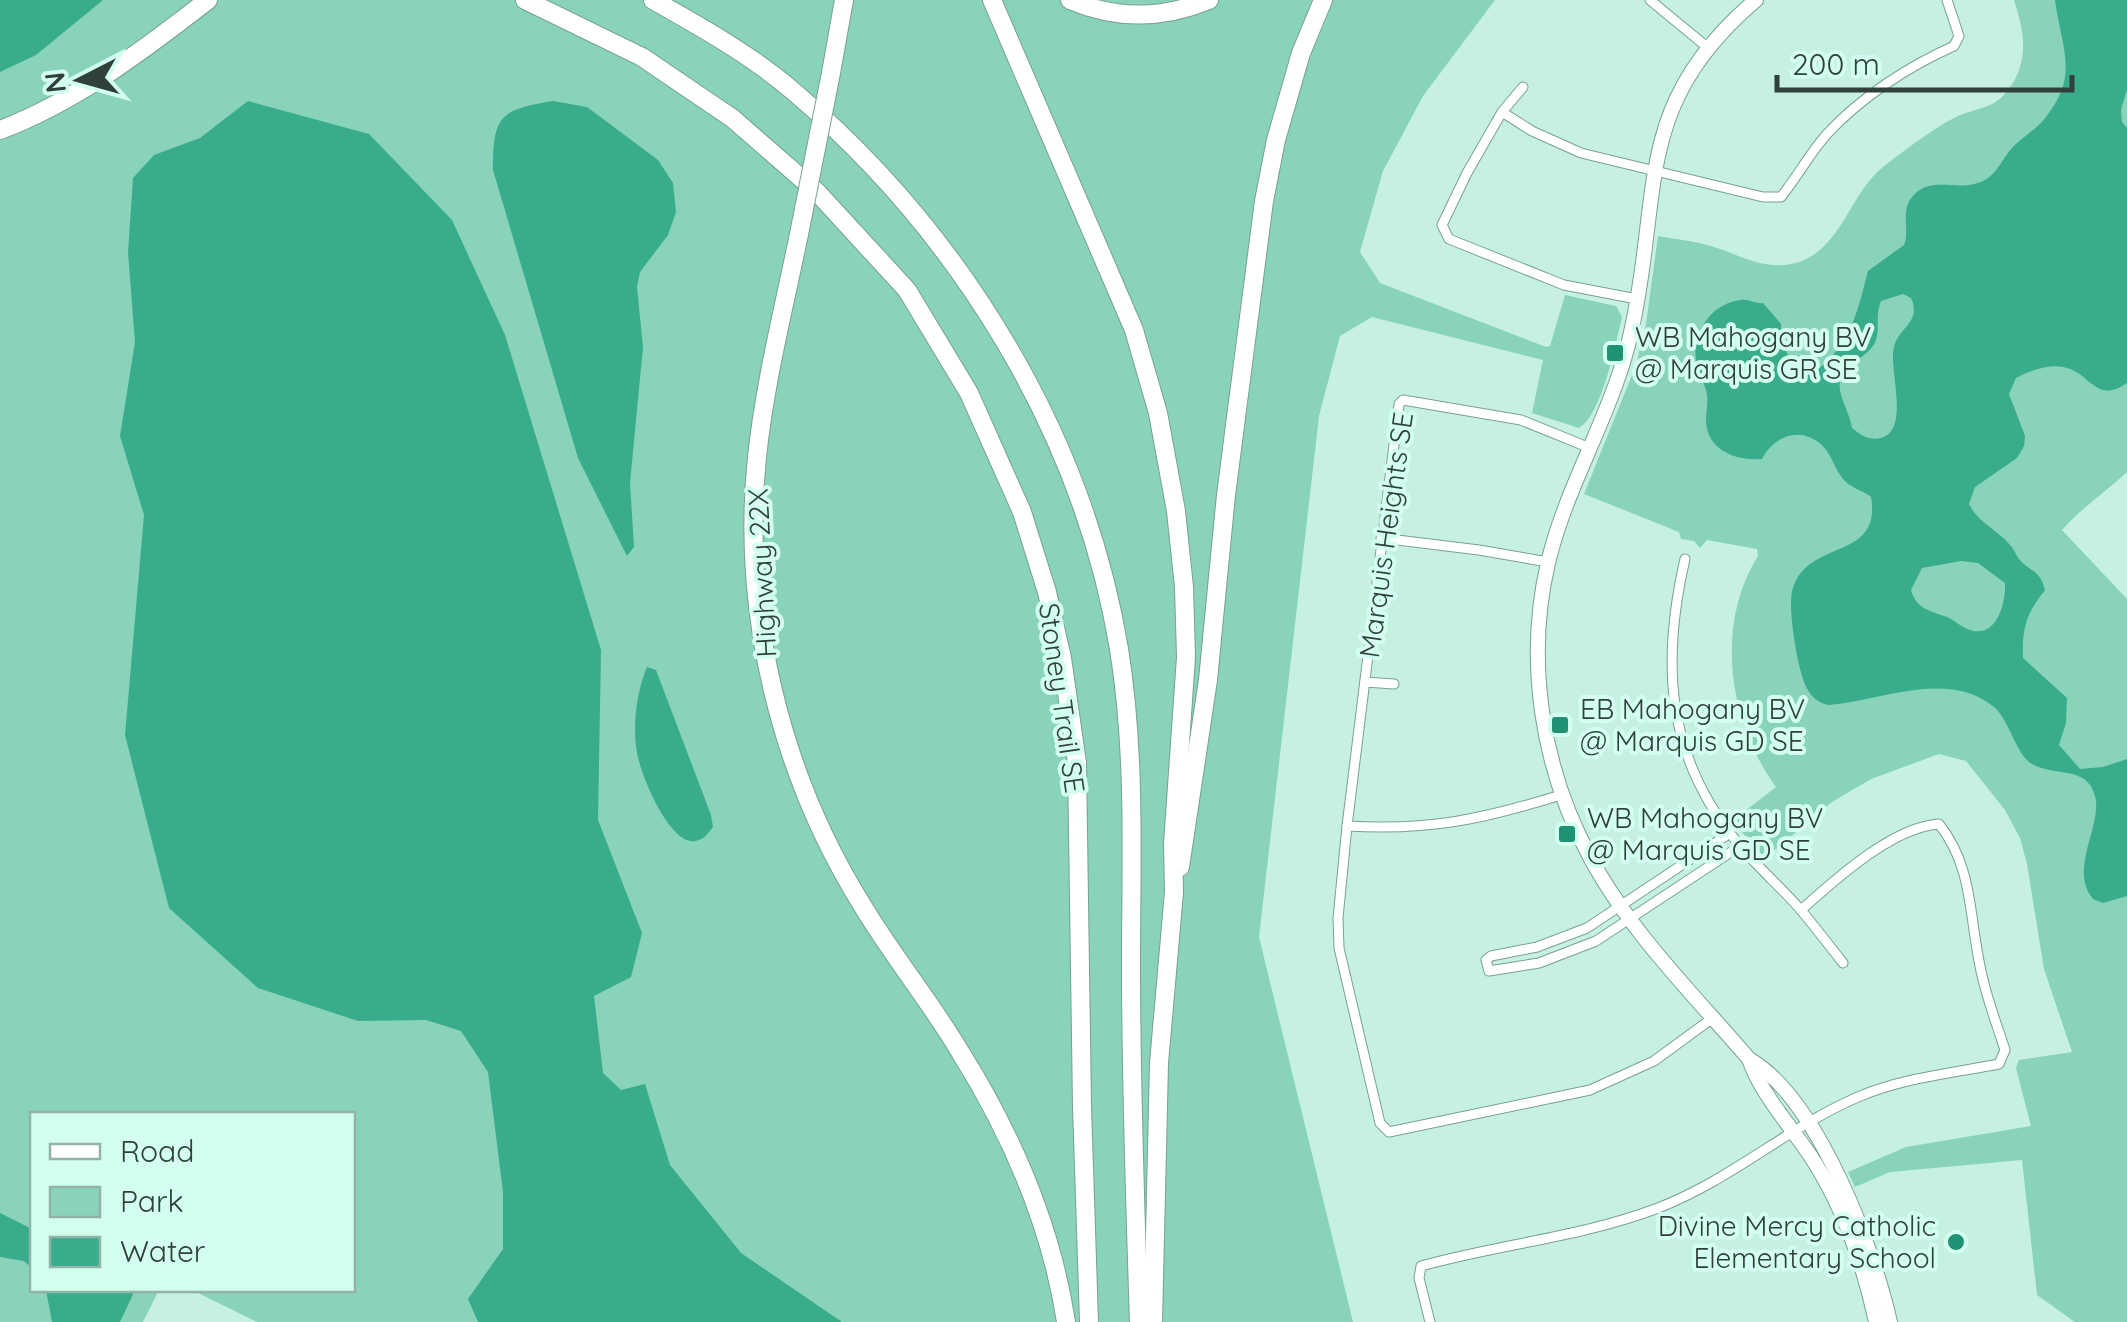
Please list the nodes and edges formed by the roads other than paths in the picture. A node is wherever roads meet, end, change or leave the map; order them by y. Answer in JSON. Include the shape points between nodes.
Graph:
{"nodes":[{"id":1,"x":208,"y":0,"type":"edge"},
{"id":2,"x":525,"y":0,"type":"edge"},
{"id":3,"x":654,"y":0,"type":"edge"},
{"id":4,"x":844,"y":0,"type":"edge"},
{"id":5,"x":992,"y":0,"type":"edge"},
{"id":6,"x":1070,"y":0,"type":"edge"},
{"id":7,"x":1209,"y":0,"type":"edge"},
{"id":8,"x":1322,"y":0,"type":"edge"},
{"id":9,"x":1650,"y":0,"type":"edge"},
{"id":10,"x":1756,"y":0,"type":"edge"},
{"id":11,"x":1947,"y":0,"type":"edge"},
{"id":12,"x":1707,"y":47,"type":"junction"},
{"id":13,"x":1523,"y":87,"type":"dead end"},
{"id":14,"x":1502,"y":112,"type":"junction"},
{"id":15,"x":0,"y":130,"type":"edge"},
{"id":16,"x":1654,"y":171,"type":"junction"},
{"id":17,"x":1637,"y":299,"type":"junction"},
{"id":18,"x":1590,"y":448,"type":"junction"},
{"id":19,"x":1382,"y":538,"type":"junction"},
{"id":20,"x":1685,"y":559,"type":"dead end"},
{"id":21,"x":1548,"y":562,"type":"junction"},
{"id":22,"x":1364,"y":682,"type":"junction"},
{"id":23,"x":1394,"y":684,"type":"dead end"},
{"id":24,"x":1562,"y":795,"type":"junction"},
{"id":25,"x":1347,"y":826,"type":"junction"},
{"id":26,"x":1730,"y":833,"type":"junction"},
{"id":27,"x":1740,"y":846,"type":"junction"},
{"id":28,"x":1174,"y":892,"type":"junction"},
{"id":29,"x":1621,"y":904,"type":"junction"},
{"id":30,"x":1801,"y":910,"type":"junction"},
{"id":31,"x":1631,"y":918,"type":"junction"},
{"id":32,"x":1843,"y":964,"type":"dead end"},
{"id":33,"x":1714,"y":1017,"type":"junction"},
{"id":34,"x":1750,"y":1059,"type":"junction"},
{"id":35,"x":1809,"y":1124,"type":"junction"},
{"id":36,"x":1794,"y":1132,"type":"junction"},
{"id":37,"x":1066,"y":1322,"type":"edge"},
{"id":38,"x":1090,"y":1322,"type":"edge"},
{"id":39,"x":1139,"y":1322,"type":"edge"},
{"id":40,"x":1153,"y":1322,"type":"edge"},
{"id":41,"x":1430,"y":1322,"type":"edge"},
{"id":42,"x":1876,"y":1322,"type":"edge"},
{"id":43,"x":1890,"y":1322,"type":"edge"}],
"edges":[{"from":1,"to":15,"type":"highway","via":[[83,88]]},
{"from":2,"to":38,"type":"highway","name":"Stoney Trail SE","via":[[642,57],[732,118],[818,192],[907,290],[970,392],[1022,512],[1062,658],[1076,763]]},
{"from":3,"to":39,"type":"highway","name":"Stoney Trail SE","via":[[790,88],[857,148],[949,256],[1020,367],[1058,446],[1092,541],[1118,646],[1130,744]]},
{"from":4,"to":37,"type":"highway","name":"Highway 22X","bridge":true,"via":[[757,458],[754,534],[767,667],[815,819],[1013,1148],[1043,1221]]},
{"from":5,"to":28,"type":"highway","via":[[1109,266],[1158,413],[1184,586]]},
{"from":6,"to":7,"type":"highway","via":[[1128,16]]},
{"from":8,"to":28,"type":"highway","via":[[1301,53],[1264,200],[1208,680]]},
{"from":9,"to":12,"type":"street"},
{"from":10,"to":12,"type":"street"},
{"from":11,"to":16,"type":"street","via":[[1959,36],[1954,46],[1929,57],[1827,134],[1781,198]]},
{"from":12,"to":16,"type":"street","via":[[1670,112]]},
{"from":13,"to":14,"type":"street"},
{"from":14,"to":16,"type":"street","via":[[1581,153]]},
{"from":14,"to":17,"type":"street","via":[[1442,225],[1449,239],[1564,285]]},
{"from":16,"to":17,"type":"street"},
{"from":17,"to":18,"type":"street","via":[[1619,377]]},
{"from":18,"to":19,"type":"street","name":"Marquis Heights SE","via":[[1522,420],[1404,400]]},
{"from":18,"to":21,"type":"street"},
{"from":19,"to":21,"type":"street"},
{"from":19,"to":22,"type":"street","name":"Marquis Heights SE"},
{"from":20,"to":26,"type":"street","via":[[1671,636],[1674,704],[1696,774]]},
{"from":21,"to":24,"type":"street","via":[[1539,678]]},
{"from":22,"to":23,"type":"street","name":"Marquis Heights SE"},
{"from":22,"to":25,"type":"street","name":"Marquis Heights SE"},
{"from":24,"to":25,"type":"street","via":[[1438,826]]},
{"from":24,"to":29,"type":"street","via":[[1590,858]]},
{"from":25,"to":33,"type":"street","name":"Marquis Heights SE","via":[[1339,948],[1380,1124],[1388,1132],[1590,1090],[1654,1060]]},
{"from":26,"to":27,"type":"street"},
{"from":26,"to":29,"type":"street"},
{"from":27,"to":30,"type":"street"},
{"from":27,"to":31,"type":"street"},
{"from":28,"to":40,"type":"highway","via":[[1158,1063]]},
{"from":29,"to":31,"type":"street"},
{"from":29,"to":31,"type":"street","via":[[1568,937],[1491,956],[1486,966],[1494,972],[1554,958]]},
{"from":30,"to":32,"type":"street"},
{"from":30,"to":35,"type":"street","via":[[1860,859],[1939,824],[1955,844],[1969,885],[1980,967],[2004,1050],[1999,1064],[1888,1086]]},
{"from":31,"to":33,"type":"street"},
{"from":33,"to":34,"type":"street"},
{"from":34,"to":35,"type":"street","via":[[1767,1069]]},
{"from":34,"to":36,"type":"street","via":[[1756,1079]]},
{"from":35,"to":36,"type":"street"},
{"from":35,"to":43,"type":"street","via":[[1862,1227]]},
{"from":36,"to":41,"type":"street","via":[[1658,1208],[1421,1266]]},
{"from":36,"to":42,"type":"street","via":[[1849,1230]]}]}
